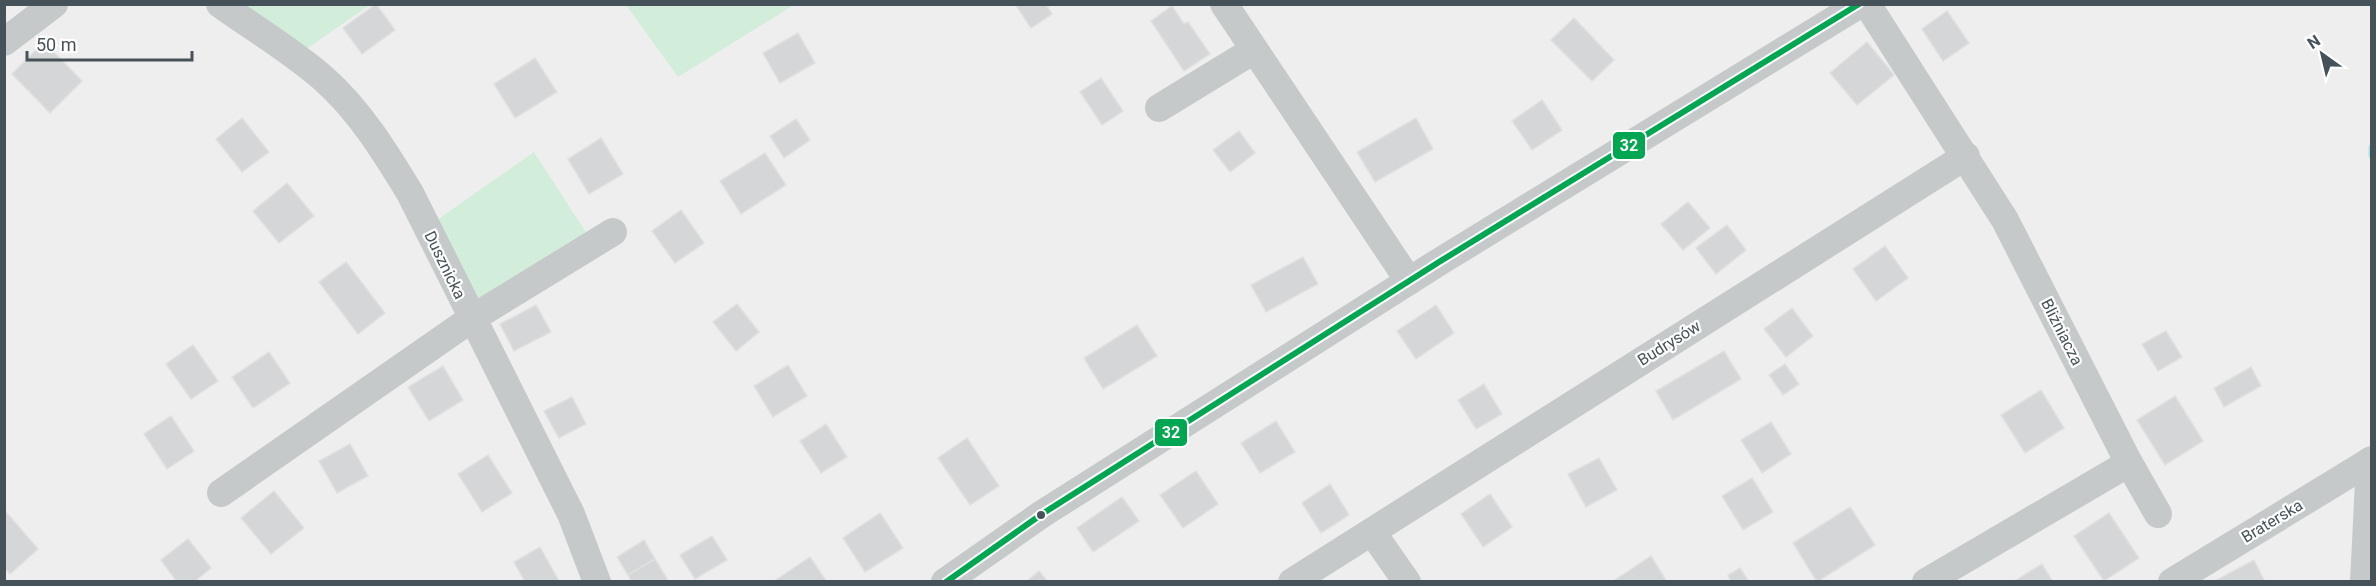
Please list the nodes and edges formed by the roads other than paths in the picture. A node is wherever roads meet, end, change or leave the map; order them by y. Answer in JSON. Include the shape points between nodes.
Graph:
{"nodes":[{"id":1,"x":54,"y":4,"type":"edge"},
{"id":2,"x":220,"y":4,"type":"edge"},
{"id":3,"x":1224,"y":4,"type":"edge"},
{"id":4,"x":1860,"y":4,"type":"edge"},
{"id":5,"x":1866,"y":4,"type":"edge"},
{"id":6,"x":4,"y":42,"type":"edge"},
{"id":7,"x":1254,"y":50,"type":"junction"},
{"id":8,"x":1160,"y":108,"type":"dead end"},
{"id":9,"x":1966,"y":156,"type":"junction"},
{"id":10,"x":613,"y":232,"type":"dead end"},
{"id":11,"x":1409,"y":281,"type":"junction"},
{"id":12,"x":471,"y":319,"type":"junction"},
{"id":13,"x":2371,"y":461,"type":"edge"},
{"id":14,"x":2128,"y":463,"type":"junction"},
{"id":15,"x":221,"y":493,"type":"dead end"},
{"id":16,"x":2158,"y":514,"type":"dead end"},
{"id":17,"x":1372,"y":532,"type":"junction"},
{"id":18,"x":597,"y":582,"type":"edge"},
{"id":19,"x":945,"y":582,"type":"edge"},
{"id":20,"x":1292,"y":582,"type":"edge"},
{"id":21,"x":1407,"y":582,"type":"edge"},
{"id":22,"x":1926,"y":582,"type":"edge"},
{"id":23,"x":2172,"y":582,"type":"edge"},
{"id":24,"x":2364,"y":582,"type":"edge"}],
"edges":[{"from":1,"to":6,"type":"street"},
{"from":2,"to":12,"type":"street","name":"Dusznicka","via":[[325,80],[352,108],[410,193]]},
{"from":3,"to":7,"type":"street"},
{"from":4,"to":11,"type":"street"},
{"from":5,"to":9,"type":"street","name":"Bliźniacza"},
{"from":7,"to":8,"type":"street"},
{"from":7,"to":11,"type":"street"},
{"from":9,"to":14,"type":"street","name":"Bliźniacza","via":[[2005,220]]},
{"from":9,"to":17,"type":"street","name":"Budrysów"},
{"from":10,"to":12,"type":"street"},
{"from":11,"to":19,"type":"street","via":[[1042,514]]},
{"from":12,"to":15,"type":"street"},
{"from":12,"to":18,"type":"street","name":"Dusznicka","via":[[571,514]]},
{"from":13,"to":23,"type":"street","name":"Braterska"},
{"from":13,"to":24,"type":"street"},
{"from":14,"to":16,"type":"street","name":"Bliźniacza"},
{"from":14,"to":22,"type":"street"},
{"from":17,"to":20,"type":"street","name":"Budrysów"},
{"from":17,"to":21,"type":"street"}]}
